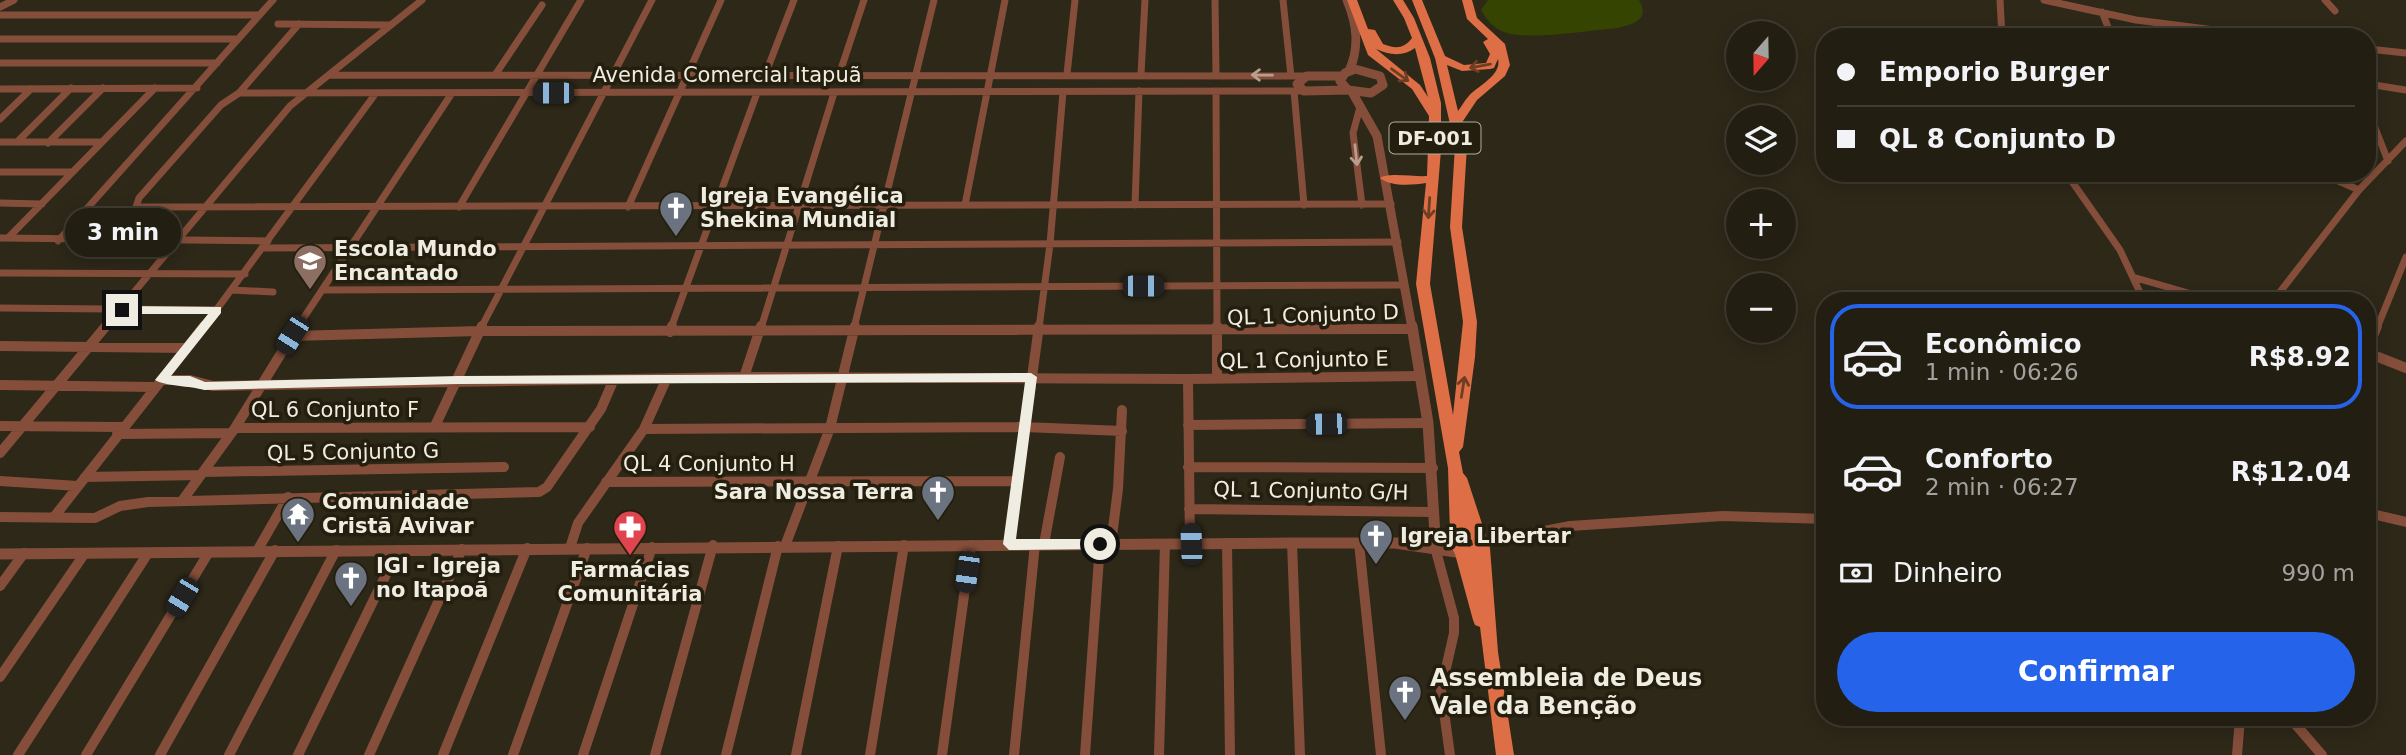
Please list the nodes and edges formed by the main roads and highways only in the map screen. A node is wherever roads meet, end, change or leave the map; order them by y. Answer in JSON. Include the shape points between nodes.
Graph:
{"nodes":[{"id":1,"x":1350,"y":0,"type":"edge"},
{"id":2,"x":1361,"y":0,"type":"edge"},
{"id":3,"x":1398,"y":0,"type":"edge"},
{"id":4,"x":1417,"y":0,"type":"edge"},
{"id":5,"x":1457,"y":0,"type":"edge"},
{"id":6,"x":1467,"y":0,"type":"edge"},
{"id":7,"x":1417,"y":38,"type":"junction"},
{"id":8,"x":1440,"y":58,"type":"junction"},
{"id":9,"x":1436,"y":118,"type":"junction"},
{"id":10,"x":1456,"y":123,"type":"junction"},
{"id":11,"x":1386,"y":178,"type":"road end"},
{"id":12,"x":1432,"y":179,"type":"junction"},
{"id":13,"x":1454,"y":461,"type":"junction"},
{"id":14,"x":1458,"y":534,"type":"junction"},
{"id":15,"x":1481,"y":543,"type":"junction"},
{"id":16,"x":1463,"y":553,"type":"junction"},
{"id":17,"x":1490,"y":652,"type":"junction"},
{"id":18,"x":1505,"y":755,"type":"edge"}],
"edges":[{"from":1,"to":9,"type":"main road","one_way":true,"via":[[1372,53],[1416,87]]},
{"from":2,"to":7,"type":"main road","via":[[1379,46],[1407,50]]},
{"from":3,"to":7,"type":"main road","number":"DF-001"},
{"from":4,"to":8,"type":"main road"},
{"from":5,"to":8,"type":"main road","one_way":true,"via":[[1468,25],[1491,45],[1494,61],[1479,69],[1462,68]]},
{"from":6,"to":10,"type":"main road","via":[[1472,19],[1500,44],[1505,65]]},
{"from":7,"to":9,"type":"main road","number":"DF-001"},
{"from":8,"to":10,"type":"main road"},
{"from":9,"to":12,"type":"main road","number":"DF-001"},
{"from":13,"to":10,"type":"main road","one_way":true,"via":[[1470,321],[1456,227],[1461,172]]},
{"from":11,"to":12,"type":"main road"},
{"from":12,"to":13,"type":"main road","number":"DF-001","one_way":true,"via":[[1423,284]]},
{"from":13,"to":14,"type":"main road","number":"DF-001"},
{"from":13,"to":15,"type":"main road","number":"DF-001"},
{"from":14,"to":15,"type":"main road","via":[[1468,532]]},
{"from":14,"to":16,"type":"main road","number":"DF-001","via":[[1455,543]]},
{"from":15,"to":16,"type":"main road","via":[[1470,554]]},
{"from":15,"to":17,"type":"main road","number":"DF-001"},
{"from":16,"to":17,"type":"main road","number":"DF-001"},
{"from":17,"to":18,"type":"main road","number":"DF-001"}]}
